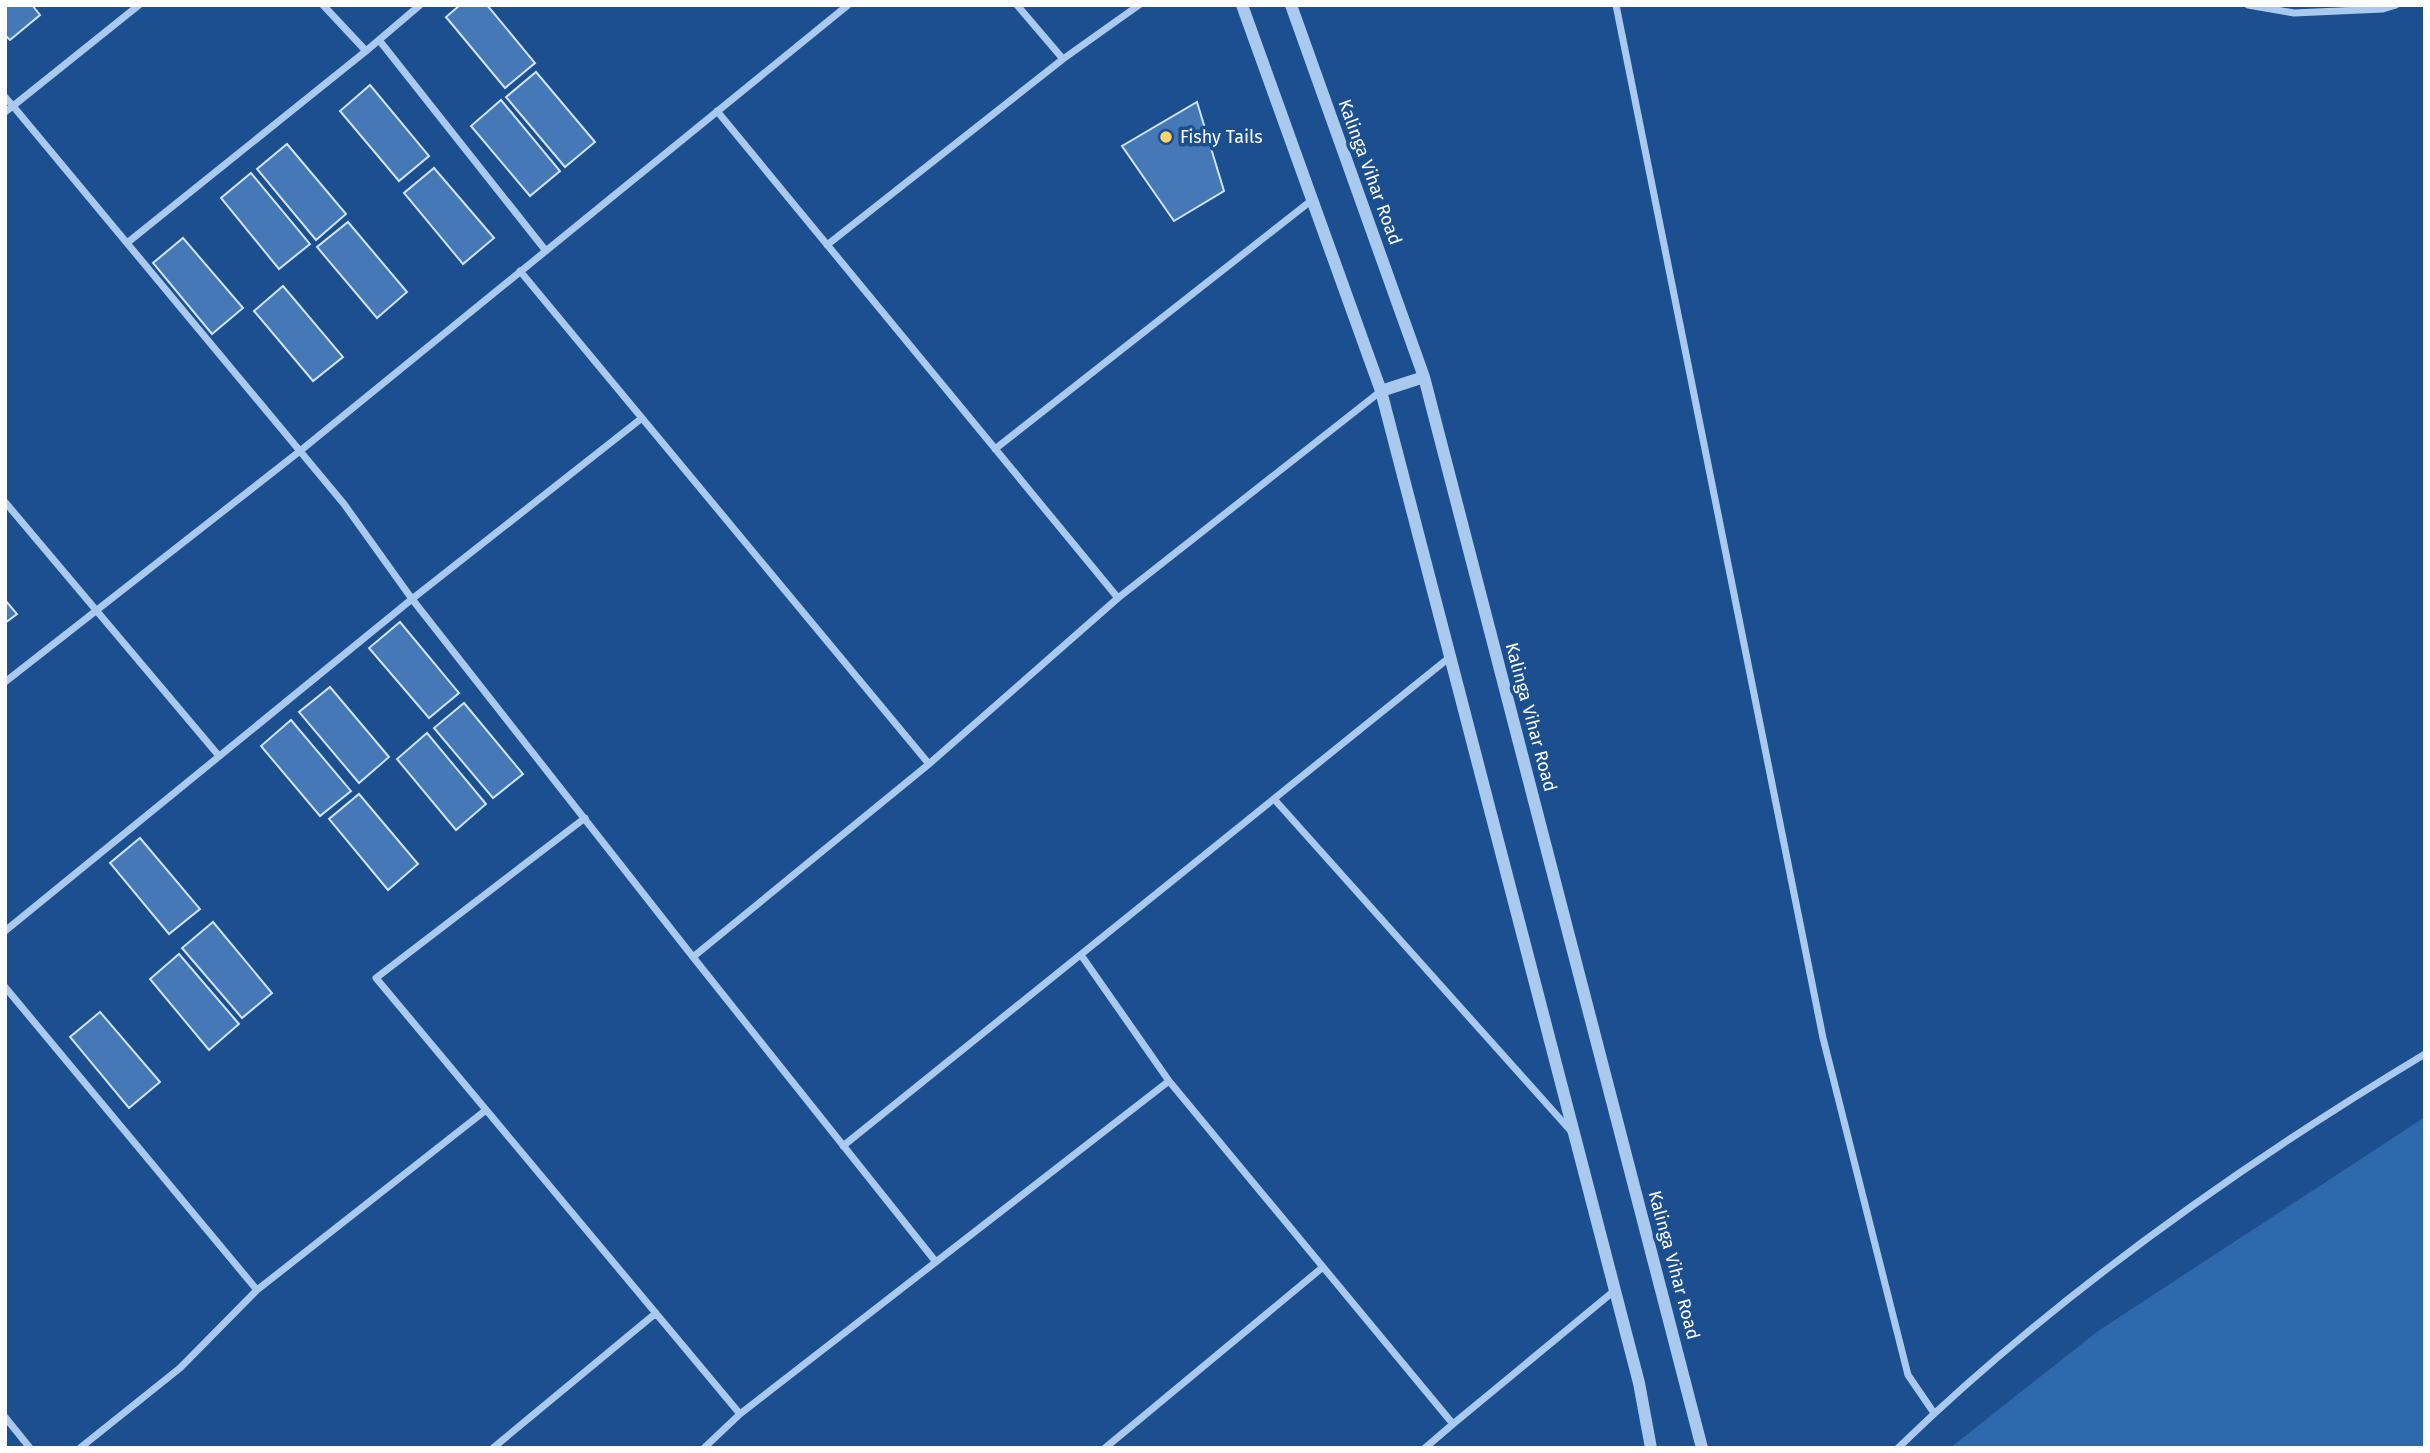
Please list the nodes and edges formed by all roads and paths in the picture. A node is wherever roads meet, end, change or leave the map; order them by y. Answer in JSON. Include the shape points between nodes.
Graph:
{"nodes":[{"id":1,"x":139,"y":5,"type":"edge"},
{"id":2,"x":323,"y":5,"type":"edge"},
{"id":3,"x":419,"y":5,"type":"edge"},
{"id":4,"x":848,"y":5,"type":"edge"},
{"id":5,"x":1017,"y":5,"type":"edge"},
{"id":6,"x":1139,"y":5,"type":"edge"},
{"id":7,"x":1242,"y":5,"type":"edge"},
{"id":8,"x":1291,"y":5,"type":"edge"},
{"id":9,"x":1616,"y":5,"type":"edge"},
{"id":10,"x":2248,"y":5,"type":"edge"},
{"id":11,"x":2396,"y":5,"type":"edge"},
{"id":12,"x":379,"y":40,"type":"junction"},
{"id":13,"x":366,"y":51,"type":"junction"},
{"id":14,"x":1063,"y":59,"type":"junction"},
{"id":15,"x":5,"y":97,"type":"edge"},
{"id":16,"x":13,"y":106,"type":"junction"},
{"id":17,"x":717,"y":111,"type":"junction"},
{"id":18,"x":5,"y":112,"type":"edge"},
{"id":19,"x":1312,"y":200,"type":"junction"},
{"id":20,"x":127,"y":243,"type":"junction"},
{"id":21,"x":827,"y":245,"type":"junction"},
{"id":22,"x":545,"y":251,"type":"junction"},
{"id":23,"x":520,"y":271,"type":"junction"},
{"id":24,"x":1424,"y":377,"type":"junction"},
{"id":25,"x":1381,"y":391,"type":"junction"},
{"id":26,"x":642,"y":418,"type":"junction"},
{"id":27,"x":995,"y":449,"type":"junction"},
{"id":28,"x":300,"y":451,"type":"junction"},
{"id":29,"x":5,"y":502,"type":"edge"},
{"id":30,"x":1118,"y":598,"type":"junction"},
{"id":31,"x":412,"y":599,"type":"junction"},
{"id":32,"x":95,"y":609,"type":"junction"},
{"id":33,"x":1450,"y":657,"type":"junction"},
{"id":34,"x":5,"y":682,"type":"edge"},
{"id":35,"x":219,"y":756,"type":"junction"},
{"id":36,"x":929,"y":764,"type":"junction"},
{"id":37,"x":1274,"y":799,"type":"junction"},
{"id":38,"x":585,"y":818,"type":"junction"},
{"id":39,"x":5,"y":931,"type":"edge"},
{"id":40,"x":1081,"y":955,"type":"junction"},
{"id":41,"x":693,"y":957,"type":"junction"},
{"id":42,"x":5,"y":987,"type":"edge"},
{"id":43,"x":2425,"y":1054,"type":"edge"},
{"id":44,"x":1169,"y":1081,"type":"junction"},
{"id":45,"x":486,"y":1110,"type":"junction"},
{"id":46,"x":1574,"y":1134,"type":"junction"},
{"id":47,"x":843,"y":1146,"type":"junction"},
{"id":48,"x":936,"y":1262,"type":"junction"},
{"id":49,"x":1323,"y":1267,"type":"junction"},
{"id":50,"x":257,"y":1290,"type":"junction"},
{"id":51,"x":1614,"y":1291,"type":"junction"},
{"id":52,"x":656,"y":1313,"type":"junction"},
{"id":53,"x":1934,"y":1413,"type":"junction"},
{"id":54,"x":740,"y":1414,"type":"junction"},
{"id":55,"x":5,"y":1417,"type":"edge"},
{"id":56,"x":1453,"y":1424,"type":"junction"},
{"id":57,"x":30,"y":1448,"type":"edge"},
{"id":58,"x":80,"y":1448,"type":"edge"},
{"id":59,"x":493,"y":1448,"type":"edge"},
{"id":60,"x":704,"y":1448,"type":"edge"},
{"id":61,"x":1105,"y":1448,"type":"edge"},
{"id":62,"x":1425,"y":1448,"type":"edge"},
{"id":63,"x":1651,"y":1448,"type":"edge"},
{"id":64,"x":1702,"y":1448,"type":"edge"},
{"id":65,"x":1898,"y":1448,"type":"edge"}],
"edges":[{"from":1,"to":16,"type":"street"},
{"from":2,"to":13,"type":"street"},
{"from":3,"to":12,"type":"street"},
{"from":4,"to":17,"type":"street"},
{"from":5,"to":14,"type":"street"},
{"from":6,"to":14,"type":"street"},
{"from":7,"to":19,"type":"street"},
{"from":8,"to":24,"type":"street","name":"Kalinga Vihar Road"},
{"from":9,"to":53,"type":"street","via":[[1822,1038],[1908,1375]]},
{"from":10,"to":11,"type":"street","via":[[2294,13]]},
{"from":12,"to":13,"type":"street"},
{"from":12,"to":22,"type":"street"},
{"from":13,"to":20,"type":"street"},
{"from":14,"to":21,"type":"street"},
{"from":15,"to":16,"type":"street"},
{"from":16,"to":18,"type":"street"},
{"from":16,"to":20,"type":"street"},
{"from":17,"to":21,"type":"street"},
{"from":17,"to":22,"type":"street"},
{"from":19,"to":25,"type":"street"},
{"from":19,"to":27,"type":"street"},
{"from":20,"to":28,"type":"street"},
{"from":21,"to":27,"type":"street"},
{"from":22,"to":23,"type":"street"},
{"from":23,"to":26,"type":"street"},
{"from":23,"to":28,"type":"street"},
{"from":24,"to":25,"type":"street"},
{"from":24,"to":64,"type":"street","name":"Kalinga Vihar Road"},
{"from":25,"to":30,"type":"street"},
{"from":25,"to":33,"type":"street"},
{"from":26,"to":31,"type":"street"},
{"from":26,"to":36,"type":"street"},
{"from":27,"to":30,"type":"street"},
{"from":28,"to":31,"type":"street"},
{"from":28,"to":32,"type":"street"},
{"from":29,"to":32,"type":"street"},
{"from":30,"to":36,"type":"street"},
{"from":31,"to":35,"type":"street"},
{"from":31,"to":38,"type":"street"},
{"from":32,"to":34,"type":"street"},
{"from":32,"to":35,"type":"street"},
{"from":33,"to":37,"type":"street"},
{"from":33,"to":46,"type":"street"},
{"from":35,"to":39,"type":"street"},
{"from":36,"to":41,"type":"street"},
{"from":37,"to":40,"type":"street"},
{"from":37,"to":46,"type":"street"},
{"from":38,"to":41,"type":"street"},
{"from":38,"to":45,"type":"street","via":[[376,978]]},
{"from":40,"to":44,"type":"street"},
{"from":40,"to":47,"type":"street"},
{"from":41,"to":47,"type":"street"},
{"from":42,"to":50,"type":"street"},
{"from":43,"to":53,"type":"street","via":[[2326,1113],[2132,1247]]},
{"from":44,"to":48,"type":"street"},
{"from":44,"to":49,"type":"street"},
{"from":45,"to":50,"type":"street"},
{"from":45,"to":52,"type":"street"},
{"from":46,"to":51,"type":"street"},
{"from":47,"to":48,"type":"street"},
{"from":48,"to":54,"type":"street"},
{"from":49,"to":56,"type":"street"},
{"from":49,"to":61,"type":"street"},
{"from":50,"to":58,"type":"street","via":[[180,1368]]},
{"from":51,"to":56,"type":"street"},
{"from":51,"to":63,"type":"street"},
{"from":52,"to":54,"type":"street"},
{"from":52,"to":59,"type":"street"},
{"from":53,"to":65,"type":"street"},
{"from":54,"to":60,"type":"street"},
{"from":55,"to":57,"type":"street"},
{"from":56,"to":62,"type":"street"}]}
